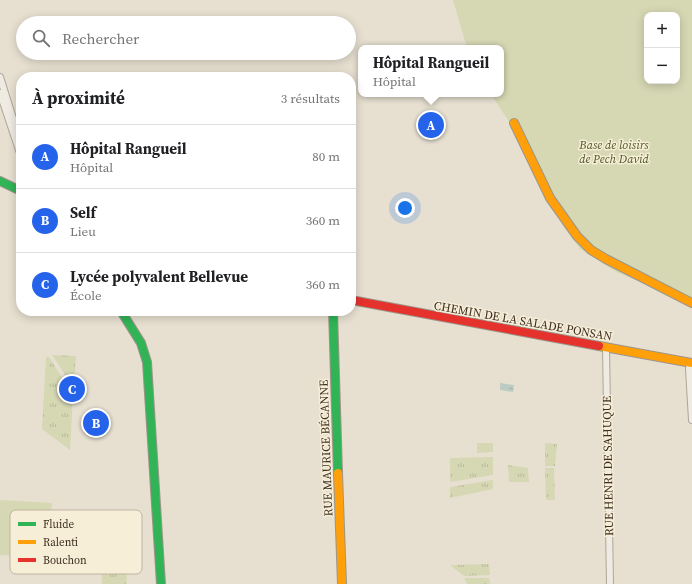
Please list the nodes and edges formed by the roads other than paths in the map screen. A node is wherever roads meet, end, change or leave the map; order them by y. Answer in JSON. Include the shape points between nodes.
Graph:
{"nodes":[{"id":1,"x":0,"y":78,"type":"edge"},
{"id":2,"x":0,"y":93,"type":"edge"},
{"id":3,"x":514,"y":123,"type":"dead end"},
{"id":4,"x":16,"y":128,"type":"edge"},
{"id":5,"x":16,"y":141,"type":"edge"},
{"id":6,"x":0,"y":181,"type":"edge"},
{"id":7,"x":16,"y":187,"type":"edge"},
{"id":8,"x":356,"y":301,"type":"edge"},
{"id":9,"x":692,"y":303,"type":"edge"},
{"id":10,"x":124,"y":316,"type":"edge"},
{"id":11,"x":333,"y":316,"type":"edge"},
{"id":12,"x":606,"y":348,"type":"junction"},
{"id":13,"x":691,"y":363,"type":"edge"},
{"id":14,"x":692,"y":420,"type":"edge"},
{"id":15,"x":161,"y":584,"type":"edge"},
{"id":16,"x":342,"y":584,"type":"edge"},
{"id":17,"x":610,"y":584,"type":"edge"}],
"edges":[{"from":1,"to":4,"type":"street"},
{"from":2,"to":5,"type":"street"},
{"from":3,"to":9,"type":"street","via":[[550,198],[577,236],[591,250],[606,259]]},
{"from":6,"to":7,"type":"street"},
{"from":8,"to":12,"type":"street","name":"CHEMIN DE LA SALADE PONSAN"},
{"from":10,"to":15,"type":"street","via":[[140,343],[147,362]]},
{"from":11,"to":16,"type":"street","name":"RUE MAURICE BÉCANNE"},
{"from":12,"to":13,"type":"street","name":"CHEMIN DE LA SALADE PONSAN"},
{"from":12,"to":17,"type":"street","name":"RUE HENRI DE SAHUQUE"},
{"from":13,"to":14,"type":"street","via":[[689,369]]}]}
